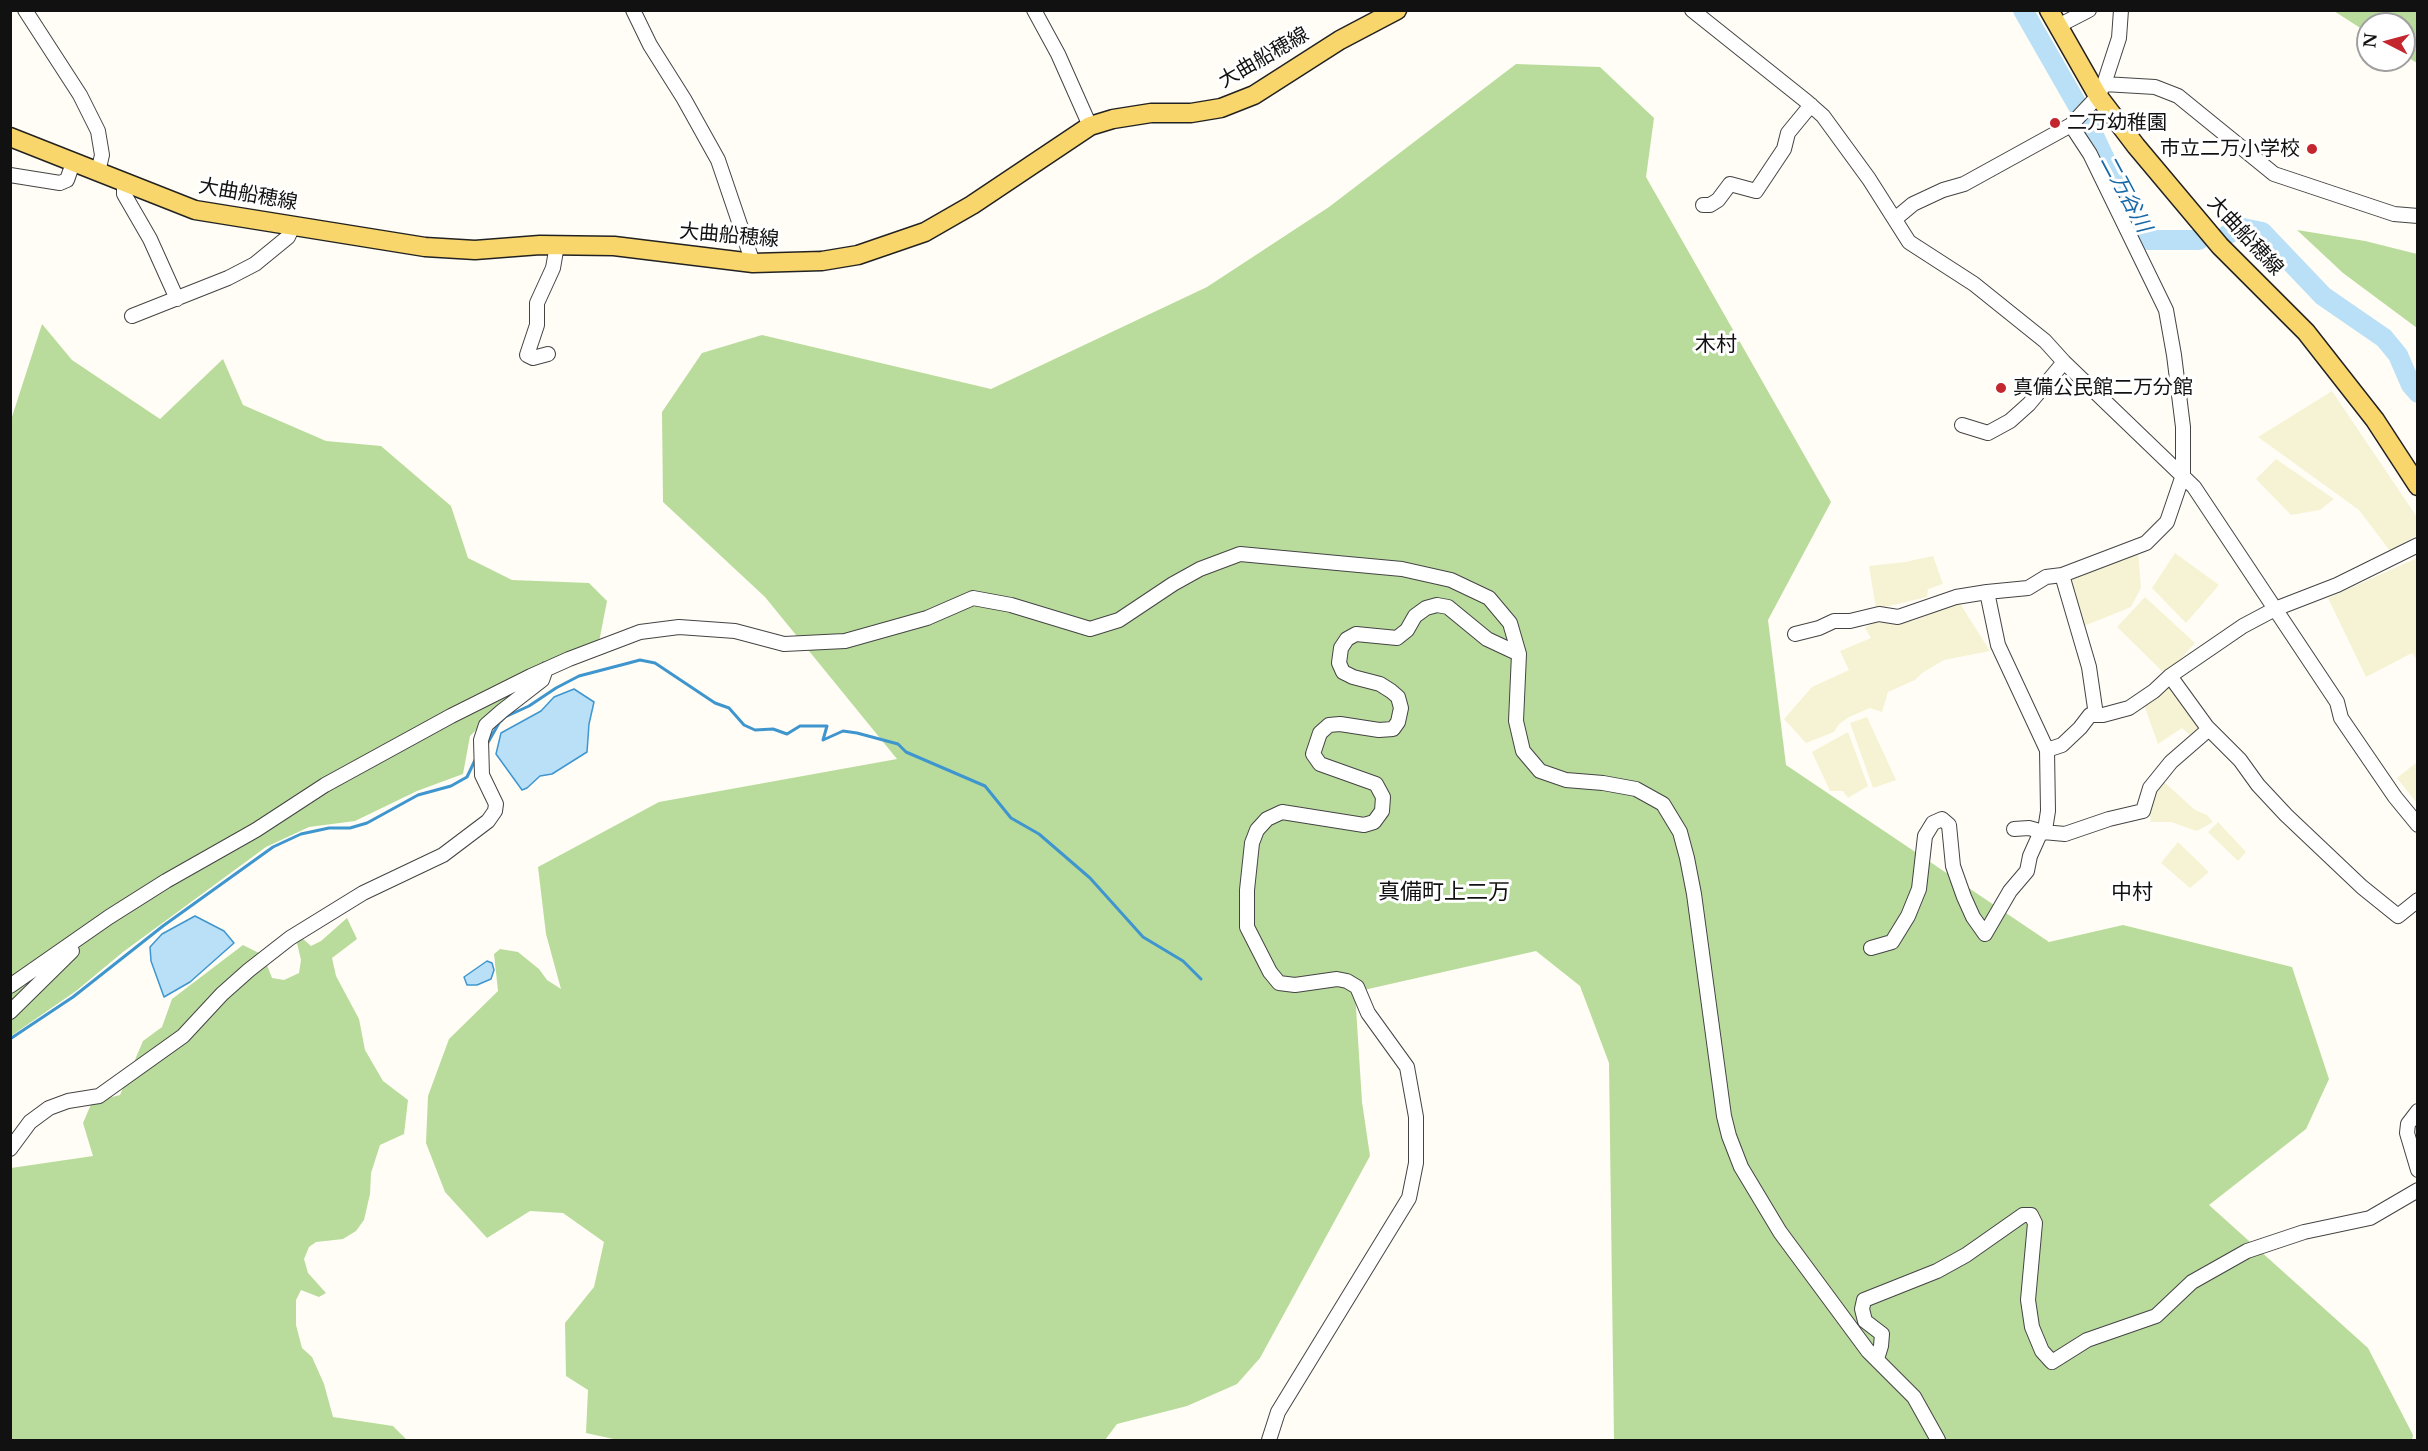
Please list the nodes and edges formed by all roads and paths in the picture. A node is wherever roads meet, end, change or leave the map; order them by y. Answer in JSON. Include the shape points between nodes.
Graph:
{"nodes":[{"id":1,"x":25,"y":10,"type":"edge"},
{"id":2,"x":633,"y":10,"type":"edge"},
{"id":3,"x":1034,"y":10,"type":"edge"},
{"id":4,"x":1397,"y":10,"type":"edge"},
{"id":5,"x":1692,"y":10,"type":"edge"},
{"id":6,"x":2089,"y":10,"type":"edge"},
{"id":7,"x":2121,"y":10,"type":"edge"},
{"id":8,"x":2053,"y":18,"type":"edge"},
{"id":9,"x":2101,"y":90,"type":"junction"},
{"id":10,"x":1811,"y":105,"type":"junction"},
{"id":11,"x":2071,"y":125,"type":"junction"},
{"id":12,"x":1090,"y":126,"type":"junction"},
{"id":13,"x":10,"y":137,"type":"edge"},
{"id":14,"x":73,"y":163,"type":"junction"},
{"id":15,"x":98,"y":172,"type":"junction"},
{"id":16,"x":10,"y":175,"type":"edge"},
{"id":17,"x":124,"y":183,"type":"junction"},
{"id":18,"x":1703,"y":205,"type":"dead end"},
{"id":19,"x":2418,"y":216,"type":"edge"},
{"id":20,"x":1895,"y":219,"type":"junction"},
{"id":21,"x":293,"y":226,"type":"junction"},
{"id":22,"x":557,"y":245,"type":"junction"},
{"id":23,"x":753,"y":263,"type":"junction"},
{"id":24,"x":177,"y":299,"type":"junction"},
{"id":25,"x":132,"y":316,"type":"dead end"},
{"id":26,"x":548,"y":354,"type":"dead end"},
{"id":27,"x":2064,"y":362,"type":"junction"},
{"id":28,"x":1962,"y":425,"type":"dead end"},
{"id":29,"x":2182,"y":475,"type":"junction"},
{"id":30,"x":2418,"y":486,"type":"edge"},
{"id":31,"x":2418,"y":545,"type":"edge"},
{"id":32,"x":2062,"y":575,"type":"junction"},
{"id":33,"x":1987,"y":592,"type":"junction"},
{"id":34,"x":2276,"y":609,"type":"junction"},
{"id":35,"x":1795,"y":634,"type":"dead end"},
{"id":36,"x":1519,"y":654,"type":"junction"},
{"id":37,"x":546,"y":669,"type":"junction"},
{"id":38,"x":2170,"y":676,"type":"junction"},
{"id":39,"x":2096,"y":715,"type":"junction"},
{"id":40,"x":2209,"y":729,"type":"junction"},
{"id":41,"x":2047,"y":750,"type":"junction"},
{"id":42,"x":2418,"y":825,"type":"edge"},
{"id":43,"x":2014,"y":829,"type":"dead end"},
{"id":44,"x":2043,"y":832,"type":"junction"},
{"id":45,"x":2418,"y":900,"type":"edge"},
{"id":46,"x":90,"y":932,"type":"junction"},
{"id":47,"x":1871,"y":948,"type":"dead end"},
{"id":48,"x":10,"y":986,"type":"edge"},
{"id":49,"x":10,"y":1012,"type":"edge"},
{"id":50,"x":2418,"y":1111,"type":"edge"},
{"id":51,"x":10,"y":1149,"type":"edge"},
{"id":52,"x":2418,"y":1170,"type":"edge"},
{"id":53,"x":2418,"y":1190,"type":"edge"},
{"id":54,"x":1877,"y":1359,"type":"junction"},
{"id":55,"x":1269,"y":1440,"type":"edge"},
{"id":56,"x":1938,"y":1440,"type":"edge"}],
"edges":[{"from":1,"to":15,"type":"street","via":[[80,95],[98,131],[102,154]]},
{"from":2,"to":23,"type":"street","via":[[718,160]]},
{"from":3,"to":12,"type":"street"},
{"from":4,"to":12,"type":"main road","name":"大曲船穂線","via":[[1340,40],[1254,95],[1221,108],[1151,113]]},
{"from":5,"to":10,"type":"street"},
{"from":6,"to":8,"type":"street"},
{"from":7,"to":9,"type":"street","via":[[2119,38]]},
{"from":8,"to":9,"type":"main road","name":"大曲船穂線"},
{"from":9,"to":11,"type":"street"},
{"from":9,"to":19,"type":"street","via":[[2156,87],[2178,96],[2274,174],[2394,214]]},
{"from":9,"to":30,"type":"main road","name":"大曲船穂線","via":[[2136,146],[2220,246],[2306,333],[2374,420]]},
{"from":10,"to":18,"type":"street","via":[[1788,132],[1784,149],[1756,191],[1730,184],[1718,200]]},
{"from":10,"to":20,"type":"street","via":[[1837,134]]},
{"from":11,"to":20,"type":"street","via":[[1964,184],[1912,204]]},
{"from":11,"to":29,"type":"street","via":[[2090,154],[2166,310],[2183,427]]},
{"from":12,"to":23,"type":"main road","name":"大曲船穂線","via":[[925,232],[858,255],[822,261]]},
{"from":13,"to":14,"type":"main road","name":"大曲船穂線"},
{"from":14,"to":15,"type":"main road","name":"大曲船穂線"},
{"from":14,"to":16,"type":"street","via":[[67,180],[60,183]]},
{"from":15,"to":17,"type":"main road","name":"大曲船穂線"},
{"from":17,"to":21,"type":"main road","name":"大曲船穂線","via":[[195,210]]},
{"from":17,"to":24,"type":"street","via":[[124,194]]},
{"from":20,"to":27,"type":"street","via":[[1910,242],[1974,284],[2045,341]]},
{"from":21,"to":22,"type":"main road","name":"大曲船穂線","via":[[425,247],[475,250]]},
{"from":21,"to":24,"type":"street","via":[[288,237],[255,264]]},
{"from":22,"to":23,"type":"main road","name":"大曲船穂線","via":[[614,246]]},
{"from":22,"to":26,"type":"street","via":[[553,268],[537,303],[537,326],[527,355],[533,358]]},
{"from":24,"to":25,"type":"street"},
{"from":27,"to":28,"type":"street","via":[[2029,404],[1988,434]]},
{"from":27,"to":29,"type":"street"},
{"from":29,"to":32,"type":"street","via":[[2167,522],[2146,543]]},
{"from":29,"to":34,"type":"street"},
{"from":31,"to":34,"type":"street","via":[[2337,585]]},
{"from":32,"to":33,"type":"street","via":[[2046,577],[2028,588]]},
{"from":32,"to":39,"type":"street","via":[[2089,667]]},
{"from":33,"to":35,"type":"street","via":[[1956,597],[1898,617],[1879,614],[1834,621]]},
{"from":33,"to":41,"type":"street","via":[[1998,645]]},
{"from":34,"to":38,"type":"street","via":[[2216,643]]},
{"from":34,"to":42,"type":"street","via":[[2337,702],[2341,718]]},
{"from":36,"to":37,"type":"street","via":[[1510,623],[1489,598],[1451,580],[1402,569],[1240,554],[1200,569],[1119,620],[1090,629],[973,598],[927,618],[844,641],[784,644],[735,631],[679,627],[640,632]]},
{"from":36,"to":54,"type":"street","via":[[1516,721],[1523,751],[1540,771],[1566,780],[1636,789],[1663,804],[1680,831],[1694,894],[1729,1136],[1741,1167],[1779,1232]]},
{"from":36,"to":55,"type":"street","via":[[1488,639],[1448,607],[1437,605],[1416,616],[1397,638],[1356,634],[1347,639],[1339,663],[1343,672],[1380,684],[1398,697],[1398,722],[1393,729],[1379,730],[1329,725],[1320,733],[1313,754],[1320,764],[1376,784],[1383,797],[1382,811],[1374,822],[1364,825],[1282,812],[1267,819],[1252,843],[1247,927],[1270,972],[1279,982],[1295,985],[1337,979],[1357,987],[1368,1013],[1407,1067],[1416,1117],[1416,1163],[1409,1198],[1278,1412]]},
{"from":37,"to":46,"type":"street","via":[[325,785]]},
{"from":37,"to":51,"type":"street","via":[[542,680],[486,725],[481,740],[482,775],[496,804],[488,821],[443,855],[363,893],[290,938],[222,994],[183,1036],[99,1096],[49,1108],[30,1122]]},
{"from":38,"to":39,"type":"street","via":[[2129,708]]},
{"from":38,"to":40,"type":"street"},
{"from":39,"to":41,"type":"street","via":[[2090,715],[2062,745]]},
{"from":40,"to":44,"type":"street","via":[[2171,762],[2150,788],[2143,811],[2065,834]]},
{"from":40,"to":45,"type":"street","via":[[2286,815],[2362,888],[2398,916]]},
{"from":41,"to":44,"type":"street","via":[[2048,811]]},
{"from":43,"to":44,"type":"street"},
{"from":44,"to":47,"type":"street","via":[[2027,871],[2010,891],[1985,934],[1972,917],[1953,866],[1949,825],[1942,819],[1933,823],[1925,836],[1919,889],[1908,916],[1892,942]]},
{"from":46,"to":48,"type":"street"},
{"from":46,"to":49,"type":"street"},
{"from":50,"to":52,"type":"street","via":[[2408,1124],[2407,1133]]},
{"from":53,"to":54,"type":"street","via":[[2370,1218],[2304,1232],[2247,1251],[2192,1282],[2156,1316],[2087,1340],[2052,1362],[2042,1351],[2032,1327],[2028,1300],[2035,1223],[2031,1215],[2023,1215],[1937,1271],[1864,1300],[1865,1321],[1882,1334]]},
{"from":54,"to":56,"type":"street","via":[[1914,1397]]}]}
